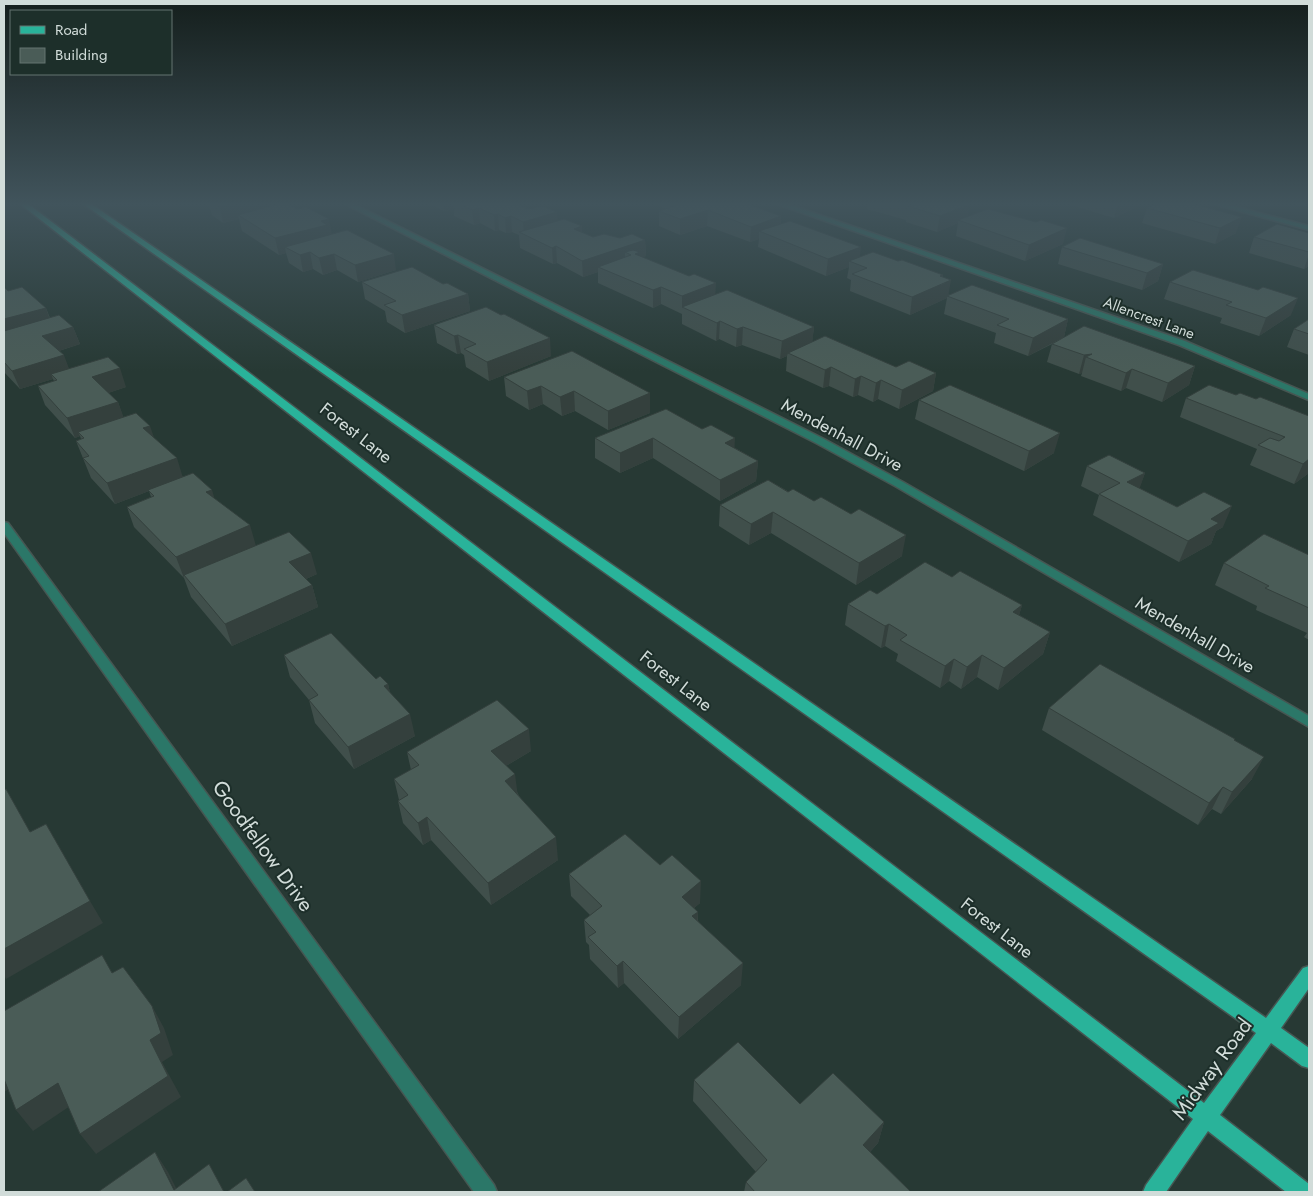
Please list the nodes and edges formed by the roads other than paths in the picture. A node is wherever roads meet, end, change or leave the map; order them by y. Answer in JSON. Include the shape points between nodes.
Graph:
{"nodes":[{"id":1,"x":94,"y":259,"type":"edge"},
{"id":2,"x":165,"y":259,"type":"edge"},
{"id":3,"x":457,"y":259,"type":"edge"},
{"id":4,"x":938,"y":259,"type":"edge"},
{"id":5,"x":1309,"y":397,"type":"edge"},
{"id":6,"x":4,"y":525,"type":"edge"},
{"id":7,"x":1309,"y":722,"type":"edge"},
{"id":8,"x":1309,"y":974,"type":"edge"},
{"id":9,"x":1268,"y":1032,"type":"junction"},
{"id":10,"x":1309,"y":1059,"type":"edge"},
{"id":11,"x":1206,"y":1117,"type":"junction"},
{"id":12,"x":487,"y":1192,"type":"edge"},
{"id":13,"x":1153,"y":1192,"type":"edge"},
{"id":14,"x":1303,"y":1192,"type":"edge"}],
"edges":[{"from":1,"to":11,"type":"main road","name":"Forest Lane"},
{"from":2,"to":9,"type":"main road","name":"Forest Lane"},
{"from":3,"to":7,"type":"street","name":"Mendenhall Drive","via":[[820,441]]},
{"from":4,"to":5,"type":"street","name":"Allencrest Lane","via":[[1182,343]]},
{"from":6,"to":12,"type":"street","name":"Goodfellow Drive"},
{"from":8,"to":9,"type":"main road","name":"Midway Road"},
{"from":9,"to":10,"type":"main road","name":"Forest Lane"},
{"from":9,"to":11,"type":"main road","name":"Midway Road"},
{"from":11,"to":13,"type":"main road","name":"Midway Road"},
{"from":11,"to":14,"type":"main road","name":"Forest Lane"}]}
